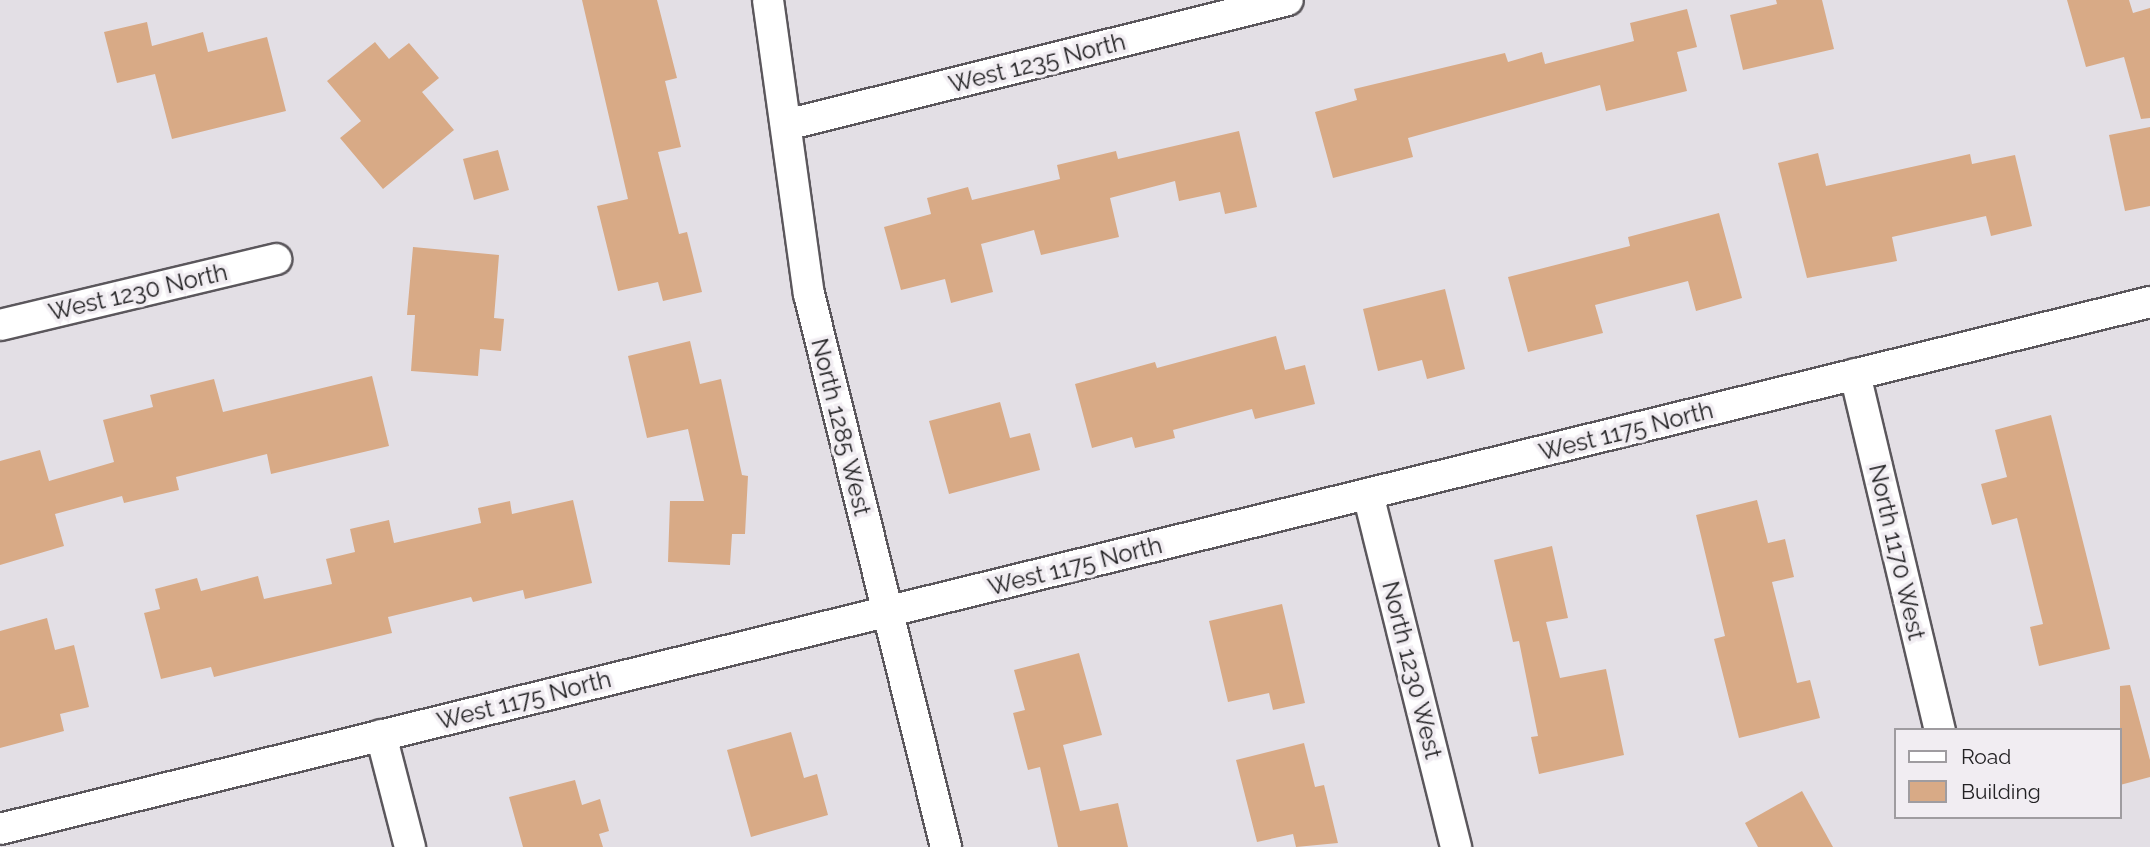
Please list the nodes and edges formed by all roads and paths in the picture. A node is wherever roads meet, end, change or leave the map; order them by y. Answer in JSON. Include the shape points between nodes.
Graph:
{"nodes":[{"id":1,"x":768,"y":0,"type":"edge"},
{"id":2,"x":1288,"y":0,"type":"edge"},
{"id":3,"x":786,"y":125,"type":"junction"},
{"id":4,"x":276,"y":259,"type":"dead end"},
{"id":5,"x":2150,"y":302,"type":"edge"},
{"id":6,"x":0,"y":325,"type":"edge"},
{"id":7,"x":1855,"y":374,"type":"junction"},
{"id":8,"x":1368,"y":494,"type":"junction"},
{"id":9,"x":886,"y":612,"type":"junction"},
{"id":10,"x":1940,"y":728,"type":"edge"},
{"id":11,"x":381,"y":735,"type":"junction"},
{"id":12,"x":0,"y":829,"type":"edge"},
{"id":13,"x":410,"y":847,"type":"edge"},
{"id":14,"x":946,"y":847,"type":"edge"},
{"id":15,"x":1456,"y":847,"type":"edge"}],
"edges":[{"from":1,"to":3,"type":"street","name":"North 1285 West"},
{"from":2,"to":3,"type":"street","name":"West 1235 North"},
{"from":3,"to":9,"type":"street","name":"North 1285 West","via":[[809,294]]},
{"from":4,"to":6,"type":"street","name":"West 1230 North"},
{"from":5,"to":7,"type":"street","name":"West 1175 North"},
{"from":7,"to":8,"type":"street","name":"West 1175 North"},
{"from":7,"to":10,"type":"street","name":"North 1170 West"},
{"from":8,"to":9,"type":"street","name":"West 1175 North"},
{"from":8,"to":15,"type":"street","name":"North 1230 West"},
{"from":9,"to":11,"type":"street","name":"West 1175 North"},
{"from":9,"to":14,"type":"street","name":"North 1285 West"},
{"from":11,"to":12,"type":"street","name":"West 1175 North"},
{"from":11,"to":13,"type":"street"}]}
